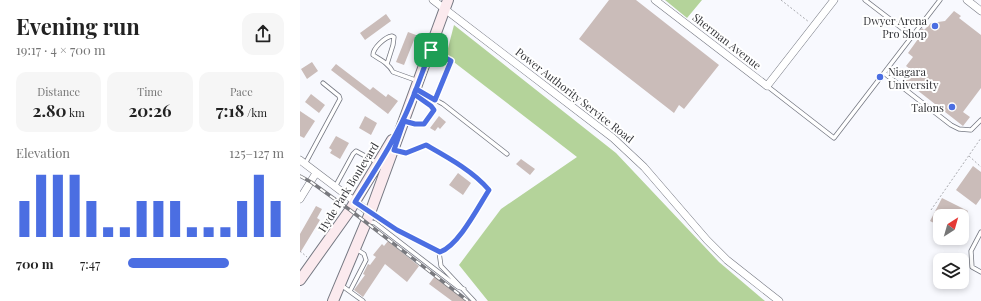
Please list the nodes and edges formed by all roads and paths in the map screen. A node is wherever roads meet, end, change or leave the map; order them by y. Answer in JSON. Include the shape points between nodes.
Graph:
{"nodes":[{"id":1,"x":433,"y":0,"type":"edge"},
{"id":2,"x":655,"y":0,"type":"edge"},
{"id":3,"x":781,"y":0,"type":"edge"},
{"id":4,"x":834,"y":0,"type":"edge"},
{"id":5,"x":865,"y":0,"type":"edge"},
{"id":6,"x":940,"y":0,"type":"edge"},
{"id":7,"x":967,"y":0,"type":"edge"},
{"id":8,"x":447,"y":5,"type":"edge"},
{"id":9,"x":981,"y":11,"type":"edge"},
{"id":10,"x":814,"y":25,"type":"junction"},
{"id":11,"x":912,"y":36,"type":"junction"},
{"id":12,"x":431,"y":50,"type":"junction"},
{"id":13,"x":387,"y":64,"type":"junction"},
{"id":14,"x":884,"y":73,"type":"junction"},
{"id":15,"x":323,"y":83,"type":"dead end"},
{"id":16,"x":767,"y":86,"type":"junction"},
{"id":17,"x":415,"y":92,"type":"junction"},
{"id":18,"x":435,"y":100,"type":"junction"},
{"id":19,"x":981,"y":120,"type":"edge"},
{"id":20,"x":404,"y":121,"type":"junction"},
{"id":21,"x":981,"y":138,"type":"edge"},
{"id":22,"x":394,"y":150,"type":"junction"},
{"id":23,"x":507,"y":154,"type":"dead end"},
{"id":24,"x":969,"y":156,"type":"junction"},
{"id":25,"x":302,"y":162,"type":"edge"},
{"id":26,"x":378,"y":164,"type":"junction"},
{"id":27,"x":981,"y":167,"type":"edge"},
{"id":28,"x":316,"y":173,"type":"junction"},
{"id":29,"x":335,"y":187,"type":"junction"},
{"id":30,"x":300,"y":200,"type":"edge"},
{"id":31,"x":355,"y":202,"type":"junction"},
{"id":32,"x":931,"y":210,"type":"dead end"},
{"id":33,"x":369,"y":217,"type":"junction"},
{"id":34,"x":981,"y":232,"type":"edge"},
{"id":35,"x":355,"y":248,"type":"junction"},
{"id":36,"x":300,"y":251,"type":"edge"},
{"id":37,"x":440,"y":252,"type":"junction"},
{"id":38,"x":308,"y":257,"type":"dead end"},
{"id":39,"x":981,"y":272,"type":"edge"},
{"id":40,"x":300,"y":280,"type":"edge"},
{"id":41,"x":340,"y":284,"type":"junction"},
{"id":42,"x":464,"y":289,"type":"junction"},
{"id":43,"x":350,"y":291,"type":"junction"},
{"id":44,"x":333,"y":301,"type":"edge"},
{"id":45,"x":363,"y":301,"type":"edge"},
{"id":46,"x":474,"y":301,"type":"edge"},
{"id":47,"x":779,"y":301,"type":"edge"}],
"edges":[{"from":1,"to":8,"type":"street","name":"Power Authority Service Road"},
{"from":2,"to":16,"type":"street","name":"Sherman Avenue"},
{"from":3,"to":10,"type":"path"},
{"from":4,"to":10,"type":"street"},
{"from":5,"to":11,"type":"lane"},
{"from":6,"to":11,"type":"lane"},
{"from":7,"to":9,"type":"street"},
{"from":8,"to":12,"type":"main road","name":"Hyde Park Boulevard"},
{"from":8,"to":47,"type":"street","name":"Power Authority Service Road","via":[[613,138],[644,167],[727,260]]},
{"from":10,"to":16,"type":"street"},
{"from":11,"to":14,"type":"lane"},
{"from":12,"to":17,"type":"main road","name":"Hyde Park Boulevard"},
{"from":12,"to":18,"type":"lane","via":[[451,61]]},
{"from":13,"to":13,"type":"lane","via":[[373,53],[387,37],[392,36],[394,42]]},
{"from":13,"to":17,"type":"lane"},
{"from":14,"to":16,"type":"lane","via":[[834,138]]},
{"from":14,"to":19,"type":"lane","via":[[959,129],[971,130]]},
{"from":15,"to":25,"type":"lane","via":[[340,99]]},
{"from":17,"to":18,"type":"lane"},
{"from":17,"to":20,"type":"main road","name":"Hyde Park Boulevard"},
{"from":17,"to":20,"type":"lane","via":[[434,110],[424,124]]},
{"from":17,"to":26,"type":"main road","name":"Hyde Park Boulevard"},
{"from":18,"to":23,"type":"lane"},
{"from":20,"to":22,"type":"main road","name":"Hyde Park Boulevard"},
{"from":21,"to":24,"type":"path"},
{"from":22,"to":33,"type":"main road","name":"Hyde Park Boulevard"},
{"from":22,"to":37,"type":"lane","via":[[406,153],[426,145],[454,162],[489,190],[454,242]]},
{"from":24,"to":27,"type":"path"},
{"from":24,"to":32,"type":"path"},
{"from":25,"to":28,"type":"street"},
{"from":26,"to":29,"type":"lane","via":[[356,152]]},
{"from":26,"to":31,"type":"main road","name":"Hyde Park Boulevard"},
{"from":28,"to":29,"type":"street"},
{"from":28,"to":30,"type":"street"},
{"from":29,"to":31,"type":"street"},
{"from":31,"to":33,"type":"street"},
{"from":31,"to":40,"type":"main road","name":"Hyde Park Boulevard"},
{"from":33,"to":35,"type":"main road","name":"Hyde Park Boulevard"},
{"from":33,"to":37,"type":"lane"},
{"from":33,"to":42,"type":"lane","via":[[458,287]]},
{"from":34,"to":39,"type":"lane","via":[[971,251],[972,267]]},
{"from":35,"to":41,"type":"main road","name":"Hyde Park Boulevard"},
{"from":35,"to":43,"type":"lane","via":[[364,254],[366,260]]},
{"from":36,"to":38,"type":"path"},
{"from":37,"to":42,"type":"lane","via":[[441,266]]},
{"from":41,"to":43,"type":"lane"},
{"from":41,"to":44,"type":"main road","name":"Hyde Park Boulevard"},
{"from":42,"to":46,"type":"lane"},
{"from":43,"to":45,"type":"lane"}]}
